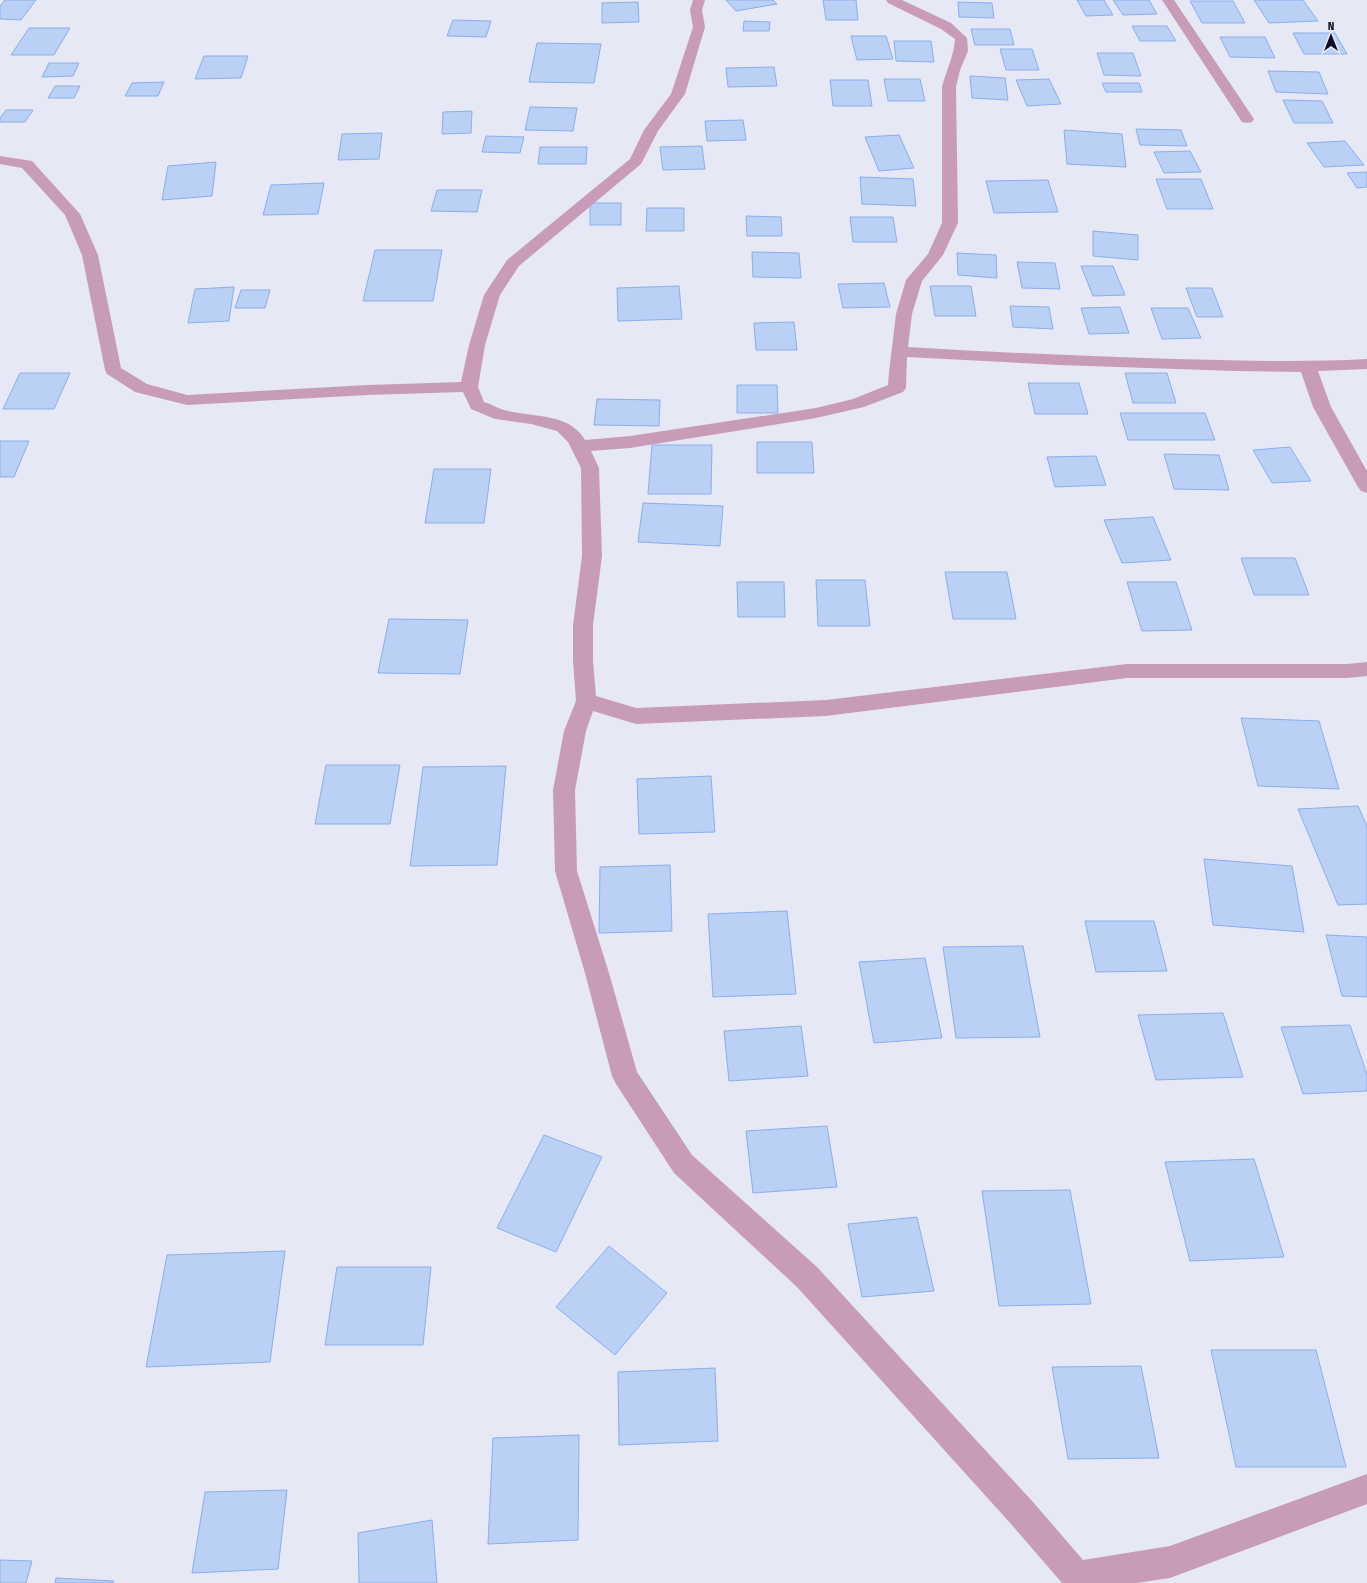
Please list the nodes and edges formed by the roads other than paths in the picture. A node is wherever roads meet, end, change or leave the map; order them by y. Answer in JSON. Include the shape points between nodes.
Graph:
{"nodes":[{"id":1,"x":699,"y":0,"type":"edge"},
{"id":2,"x":892,"y":0,"type":"edge"},
{"id":3,"x":1168,"y":0,"type":"edge"},
{"id":4,"x":1247,"y":119,"type":"dead end"},
{"id":5,"x":0,"y":160,"type":"edge"},
{"id":6,"x":900,"y":351,"type":"junction"},
{"id":7,"x":1367,"y":364,"type":"edge"},
{"id":8,"x":1308,"y":367,"type":"junction"},
{"id":9,"x":469,"y":387,"type":"junction"},
{"id":10,"x":580,"y":446,"type":"junction"},
{"id":11,"x":1367,"y":487,"type":"edge"},
{"id":12,"x":1367,"y":668,"type":"edge"},
{"id":13,"x":586,"y":701,"type":"junction"},
{"id":14,"x":1367,"y":1489,"type":"edge"}],
"edges":[{"from":1,"to":9,"type":"street","via":[[696,10],[699,27],[678,94],[651,130],[636,161],[513,263],[492,295],[477,345]]},
{"from":2,"to":6,"type":"street","via":[[946,26],[961,38],[961,52],[949,87],[950,223],[935,255],[914,280],[904,314]]},
{"from":3,"to":4,"type":"street"},
{"from":5,"to":9,"type":"street","via":[[27,164],[72,214],[90,255],[114,370],[141,388],[187,400]]},
{"from":6,"to":8,"type":"street","via":[[957,356],[1250,368]]},
{"from":6,"to":10,"type":"street","via":[[897,388],[858,403],[703,431],[630,442]]},
{"from":7,"to":8,"type":"street"},
{"from":8,"to":11,"type":"street","via":[[1322,407]]},
{"from":9,"to":10,"type":"street","via":[[477,405],[501,415],[563,426]]},
{"from":10,"to":13,"type":"street","via":[[590,468],[592,556],[583,625]]},
{"from":12,"to":13,"type":"street","via":[[1347,671],[1127,671],[826,708],[722,713],[636,716]]},
{"from":13,"to":14,"type":"street","via":[[574,731],[564,790],[566,871],[625,1076],[684,1164],[807,1277],[1077,1576],[1170,1562]]}]}
